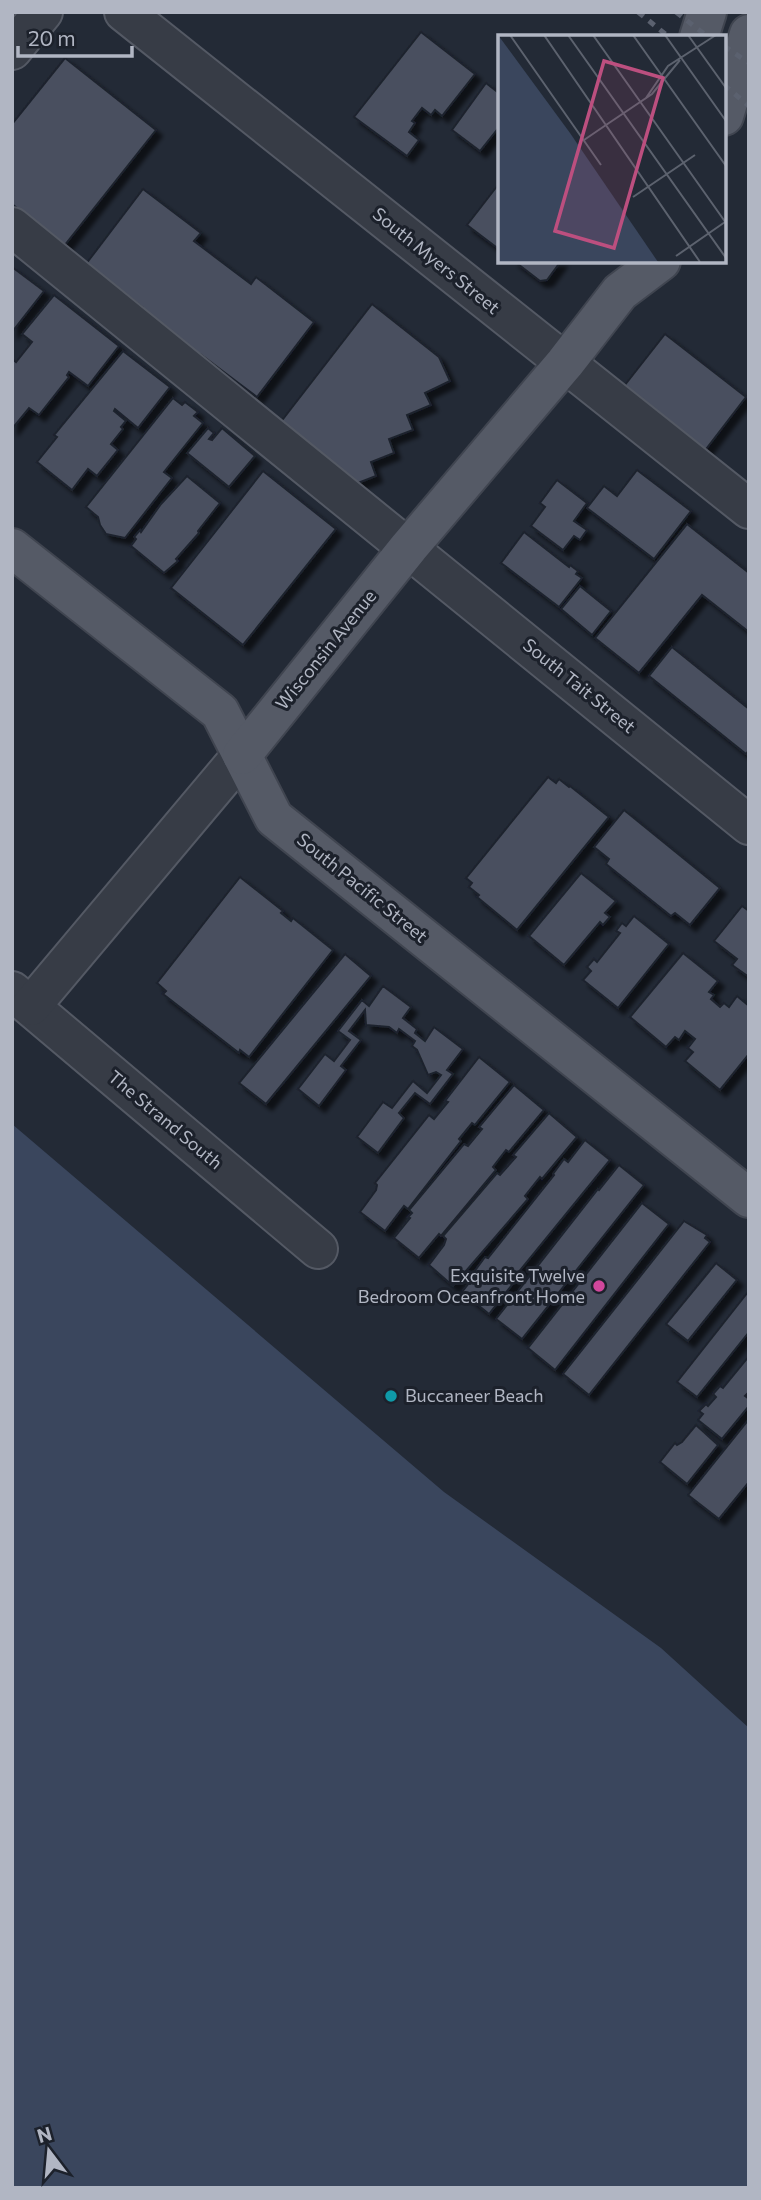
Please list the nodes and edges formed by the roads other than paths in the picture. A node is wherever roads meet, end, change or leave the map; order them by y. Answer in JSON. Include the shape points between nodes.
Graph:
{"nodes":[{"id":1,"x":43,"y":12,"type":"edge"},
{"id":2,"x":124,"y":12,"type":"edge"},
{"id":3,"x":707,"y":12,"type":"edge"},
{"id":4,"x":749,"y":34,"type":"edge"},
{"id":5,"x":700,"y":35,"type":"edge"},
{"id":6,"x":12,"y":50,"type":"edge"},
{"id":7,"x":726,"y":109,"type":"edge"},
{"id":8,"x":12,"y":227,"type":"edge"},
{"id":9,"x":658,"y":262,"type":"edge"},
{"id":10,"x":620,"y":276,"type":"edge"},
{"id":11,"x":565,"y":363,"type":"junction"},
{"id":12,"x":749,"y":509,"type":"edge"},
{"id":13,"x":409,"y":547,"type":"junction"},
{"id":14,"x":12,"y":548,"type":"edge"},
{"id":15,"x":242,"y":755,"type":"junction"},
{"id":16,"x":749,"y":825,"type":"edge"},
{"id":17,"x":22,"y":999,"type":"edge"},
{"id":18,"x":749,"y":1198,"type":"edge"},
{"id":19,"x":318,"y":1250,"type":"dead end"}],
"edges":[{"from":1,"to":6,"type":"street"},
{"from":2,"to":11,"type":"street","name":"South Myers Street"},
{"from":3,"to":5,"type":"main road"},
{"from":4,"to":7,"type":"main road"},
{"from":8,"to":13,"type":"street","name":"South Tait Street"},
{"from":9,"to":10,"type":"main road","name":"Wisconsin Avenue"},
{"from":10,"to":11,"type":"main road","name":"Wisconsin Avenue"},
{"from":11,"to":12,"type":"street","name":"South Myers Street"},
{"from":11,"to":13,"type":"main road","name":"Wisconsin Avenue"},
{"from":13,"to":15,"type":"main road","name":"Wisconsin Avenue"},
{"from":13,"to":16,"type":"street","name":"South Tait Street"},
{"from":14,"to":15,"type":"main road","name":"South Pacific Street","via":[[220,712]]},
{"from":15,"to":17,"type":"street","name":"Wisconsin Avenue"},
{"from":15,"to":18,"type":"main road","name":"South Pacific Street","via":[[274,818]]},
{"from":17,"to":19,"type":"street","name":"The Strand South"}]}
